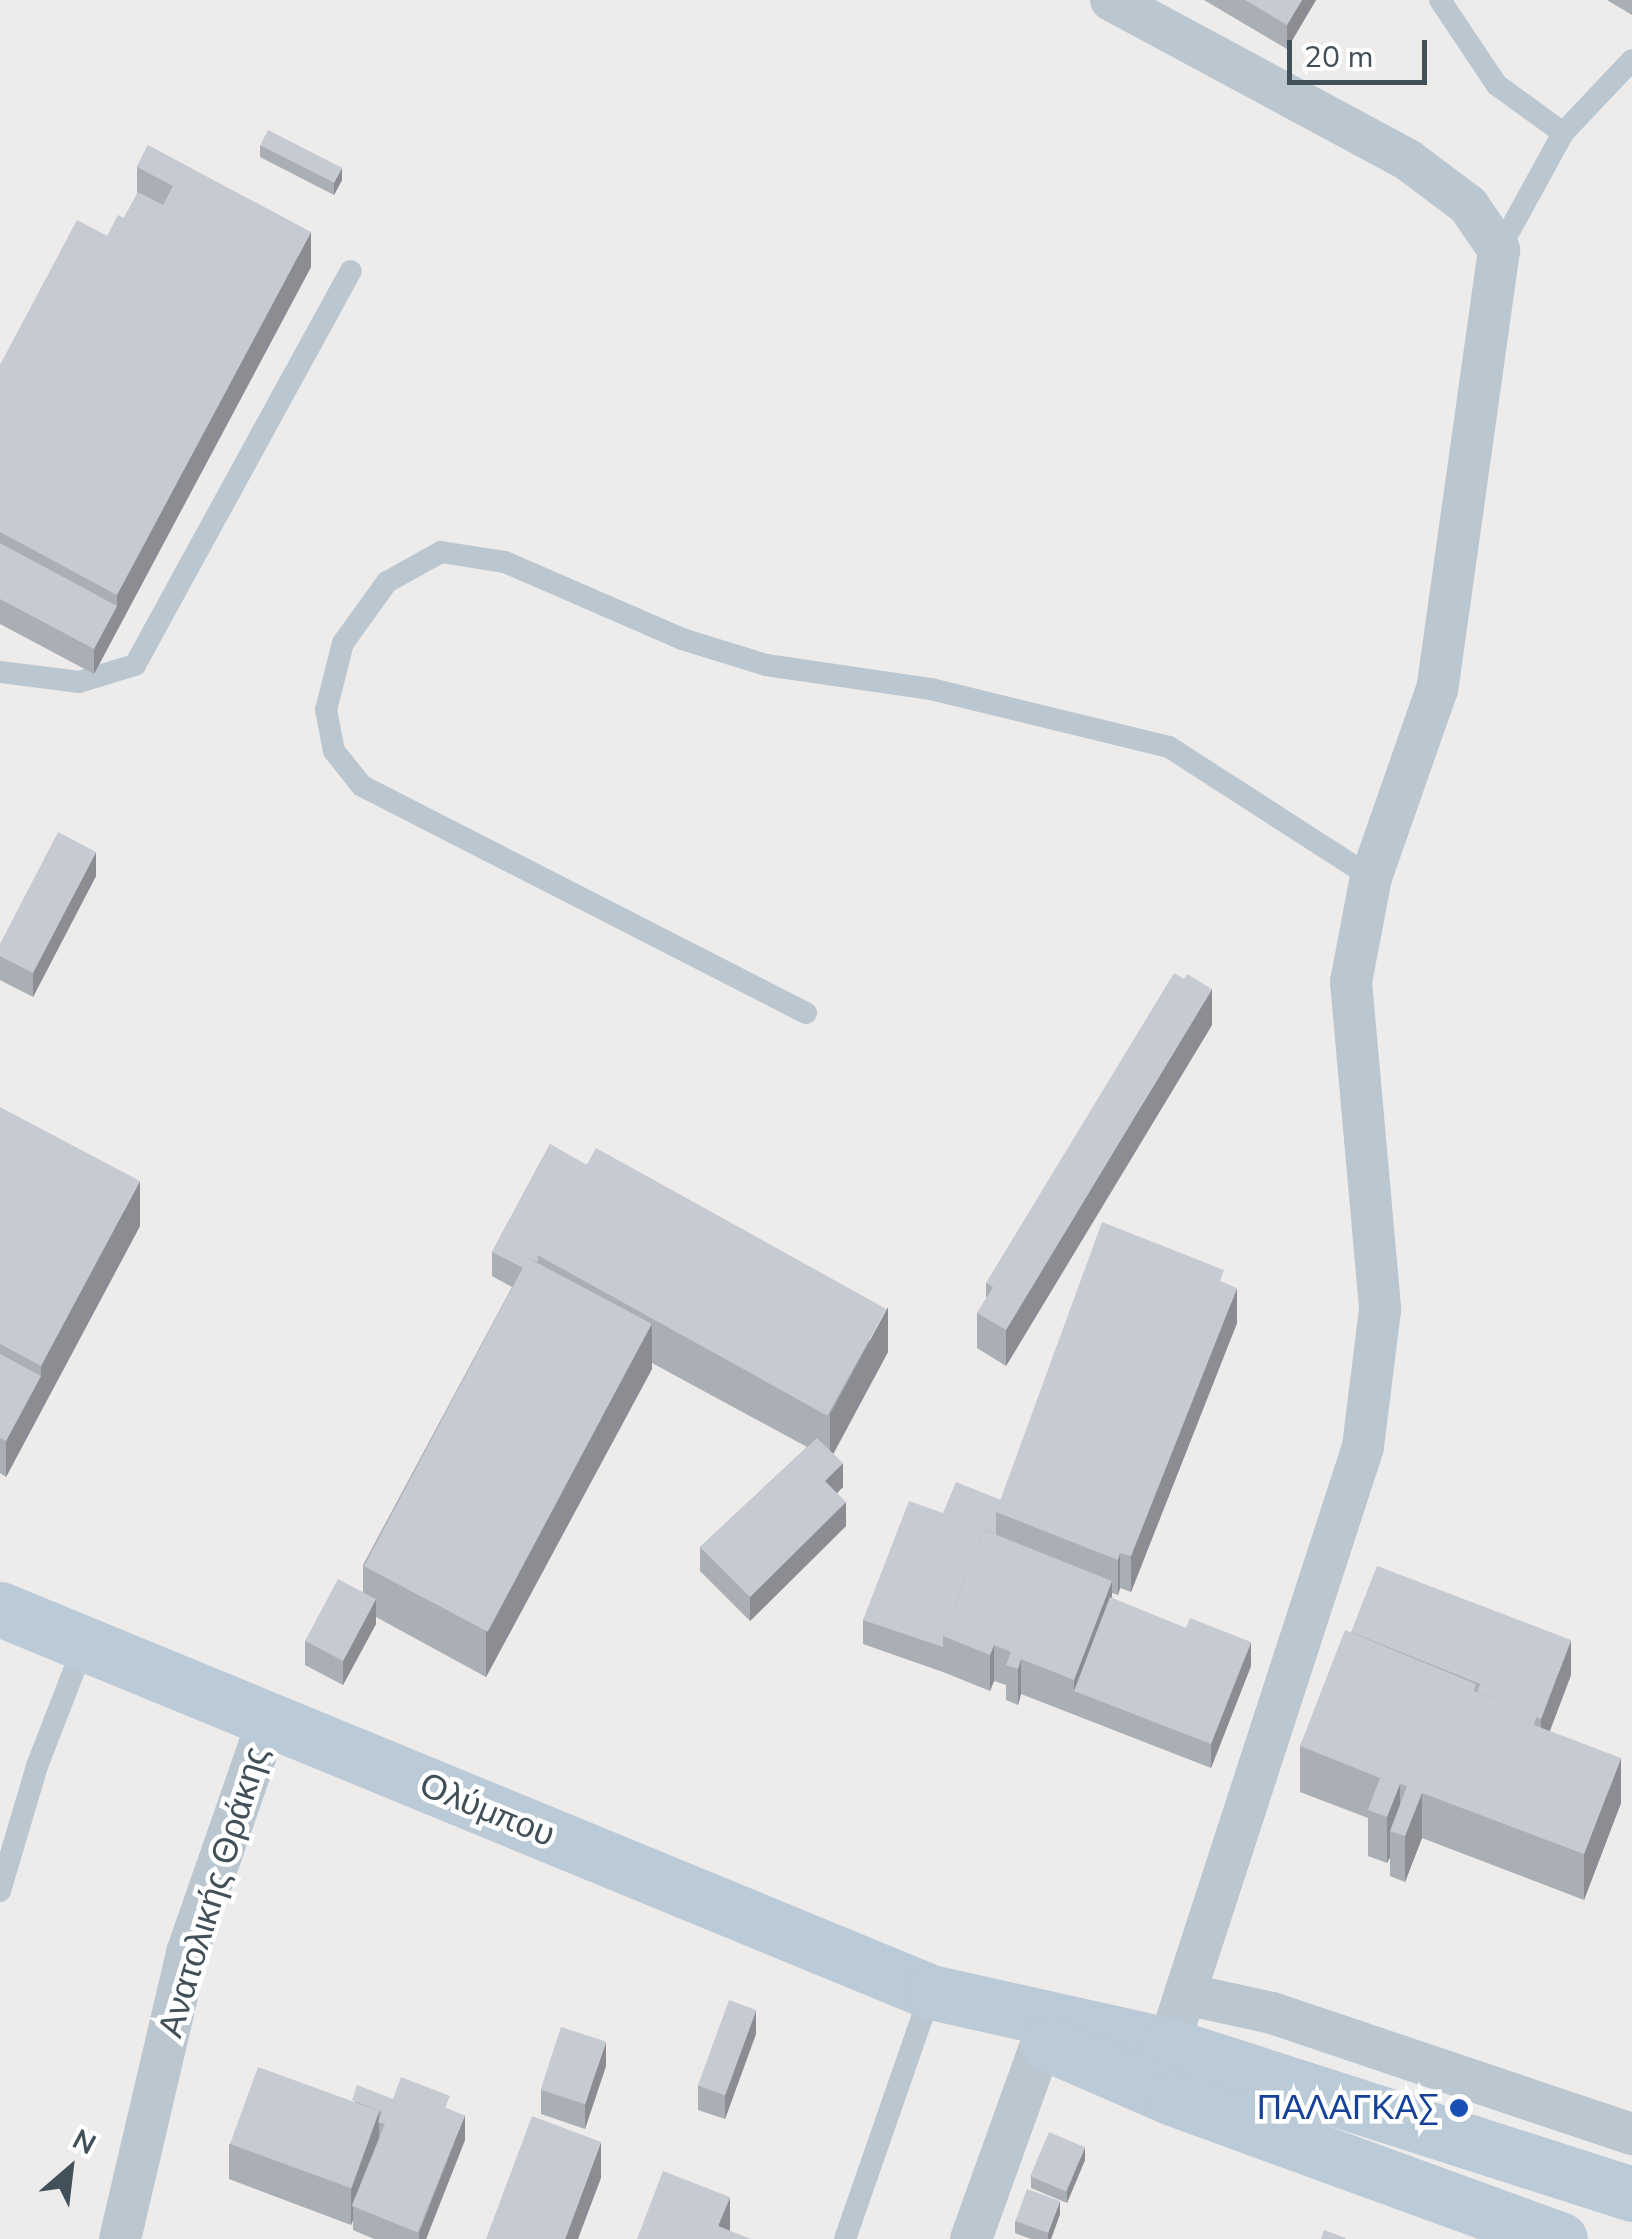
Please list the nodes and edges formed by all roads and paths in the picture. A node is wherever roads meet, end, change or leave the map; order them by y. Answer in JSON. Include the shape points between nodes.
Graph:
{"nodes":[{"id":1,"x":1112,"y":0,"type":"edge"},
{"id":2,"x":1440,"y":0,"type":"edge"},
{"id":3,"x":1632,"y":60,"type":"edge"},
{"id":4,"x":1563,"y":132,"type":"junction"},
{"id":5,"x":1498,"y":250,"type":"junction"},
{"id":6,"x":350,"y":271,"type":"dead end"},
{"id":7,"x":0,"y":672,"type":"edge"},
{"id":8,"x":1372,"y":877,"type":"junction"},
{"id":9,"x":806,"y":1013,"type":"dead end"},
{"id":10,"x":0,"y":1609,"type":"edge"},
{"id":11,"x":84,"y":1645,"type":"junction"},
{"id":12,"x":268,"y":1720,"type":"junction"},
{"id":13,"x":0,"y":1890,"type":"edge"},
{"id":14,"x":1185,"y":1994,"type":"junction"},
{"id":15,"x":953,"y":1999,"type":"junction"},
{"id":16,"x":1042,"y":2042,"type":"junction"},
{"id":17,"x":1170,"y":2072,"type":"junction"},
{"id":18,"x":1632,"y":2134,"type":"edge"},
{"id":19,"x":1632,"y":2194,"type":"edge"},
{"id":20,"x":120,"y":2239,"type":"edge"},
{"id":21,"x":844,"y":2239,"type":"edge"},
{"id":22,"x":972,"y":2239,"type":"edge"},
{"id":23,"x":1560,"y":2239,"type":"edge"}],
"edges":[{"from":1,"to":5,"type":"street","via":[[1408,160],[1468,206]]},
{"from":2,"to":4,"type":"lane","via":[[1497,85]]},
{"from":3,"to":4,"type":"lane"},
{"from":4,"to":5,"type":"lane"},
{"from":5,"to":8,"type":"street","via":[[1437,689]]},
{"from":6,"to":7,"type":"lane","via":[[135,665],[79,682]]},
{"from":8,"to":9,"type":"lane","via":[[1169,748],[931,689],[766,665],[682,640],[505,562],[440,552],[387,582],[343,642],[326,710],[334,751],[362,786]]},
{"from":8,"to":14,"type":"street","via":[[1351,982],[1380,1310],[1364,1447]]},
{"from":10,"to":11,"type":"main road","name":"Ολύμπου"},
{"from":11,"to":12,"type":"main road","name":"Ολύμπου"},
{"from":11,"to":13,"type":"lane","via":[[37,1766]]},
{"from":12,"to":15,"type":"main road","name":"Ολύμπου"},
{"from":12,"to":20,"type":"street","name":"Ανατολικής Θράκης","via":[[187,1953]]},
{"from":14,"to":17,"type":"street"},
{"from":14,"to":18,"type":"street","via":[[1272,2014]]},
{"from":15,"to":16,"type":"main road"},
{"from":15,"to":17,"type":"main road"},
{"from":15,"to":21,"type":"lane"},
{"from":16,"to":17,"type":"main road"},
{"from":16,"to":22,"type":"street"},
{"from":17,"to":19,"type":"main road","via":[[1375,2107]]},
{"from":17,"to":23,"type":"main road"}]}
